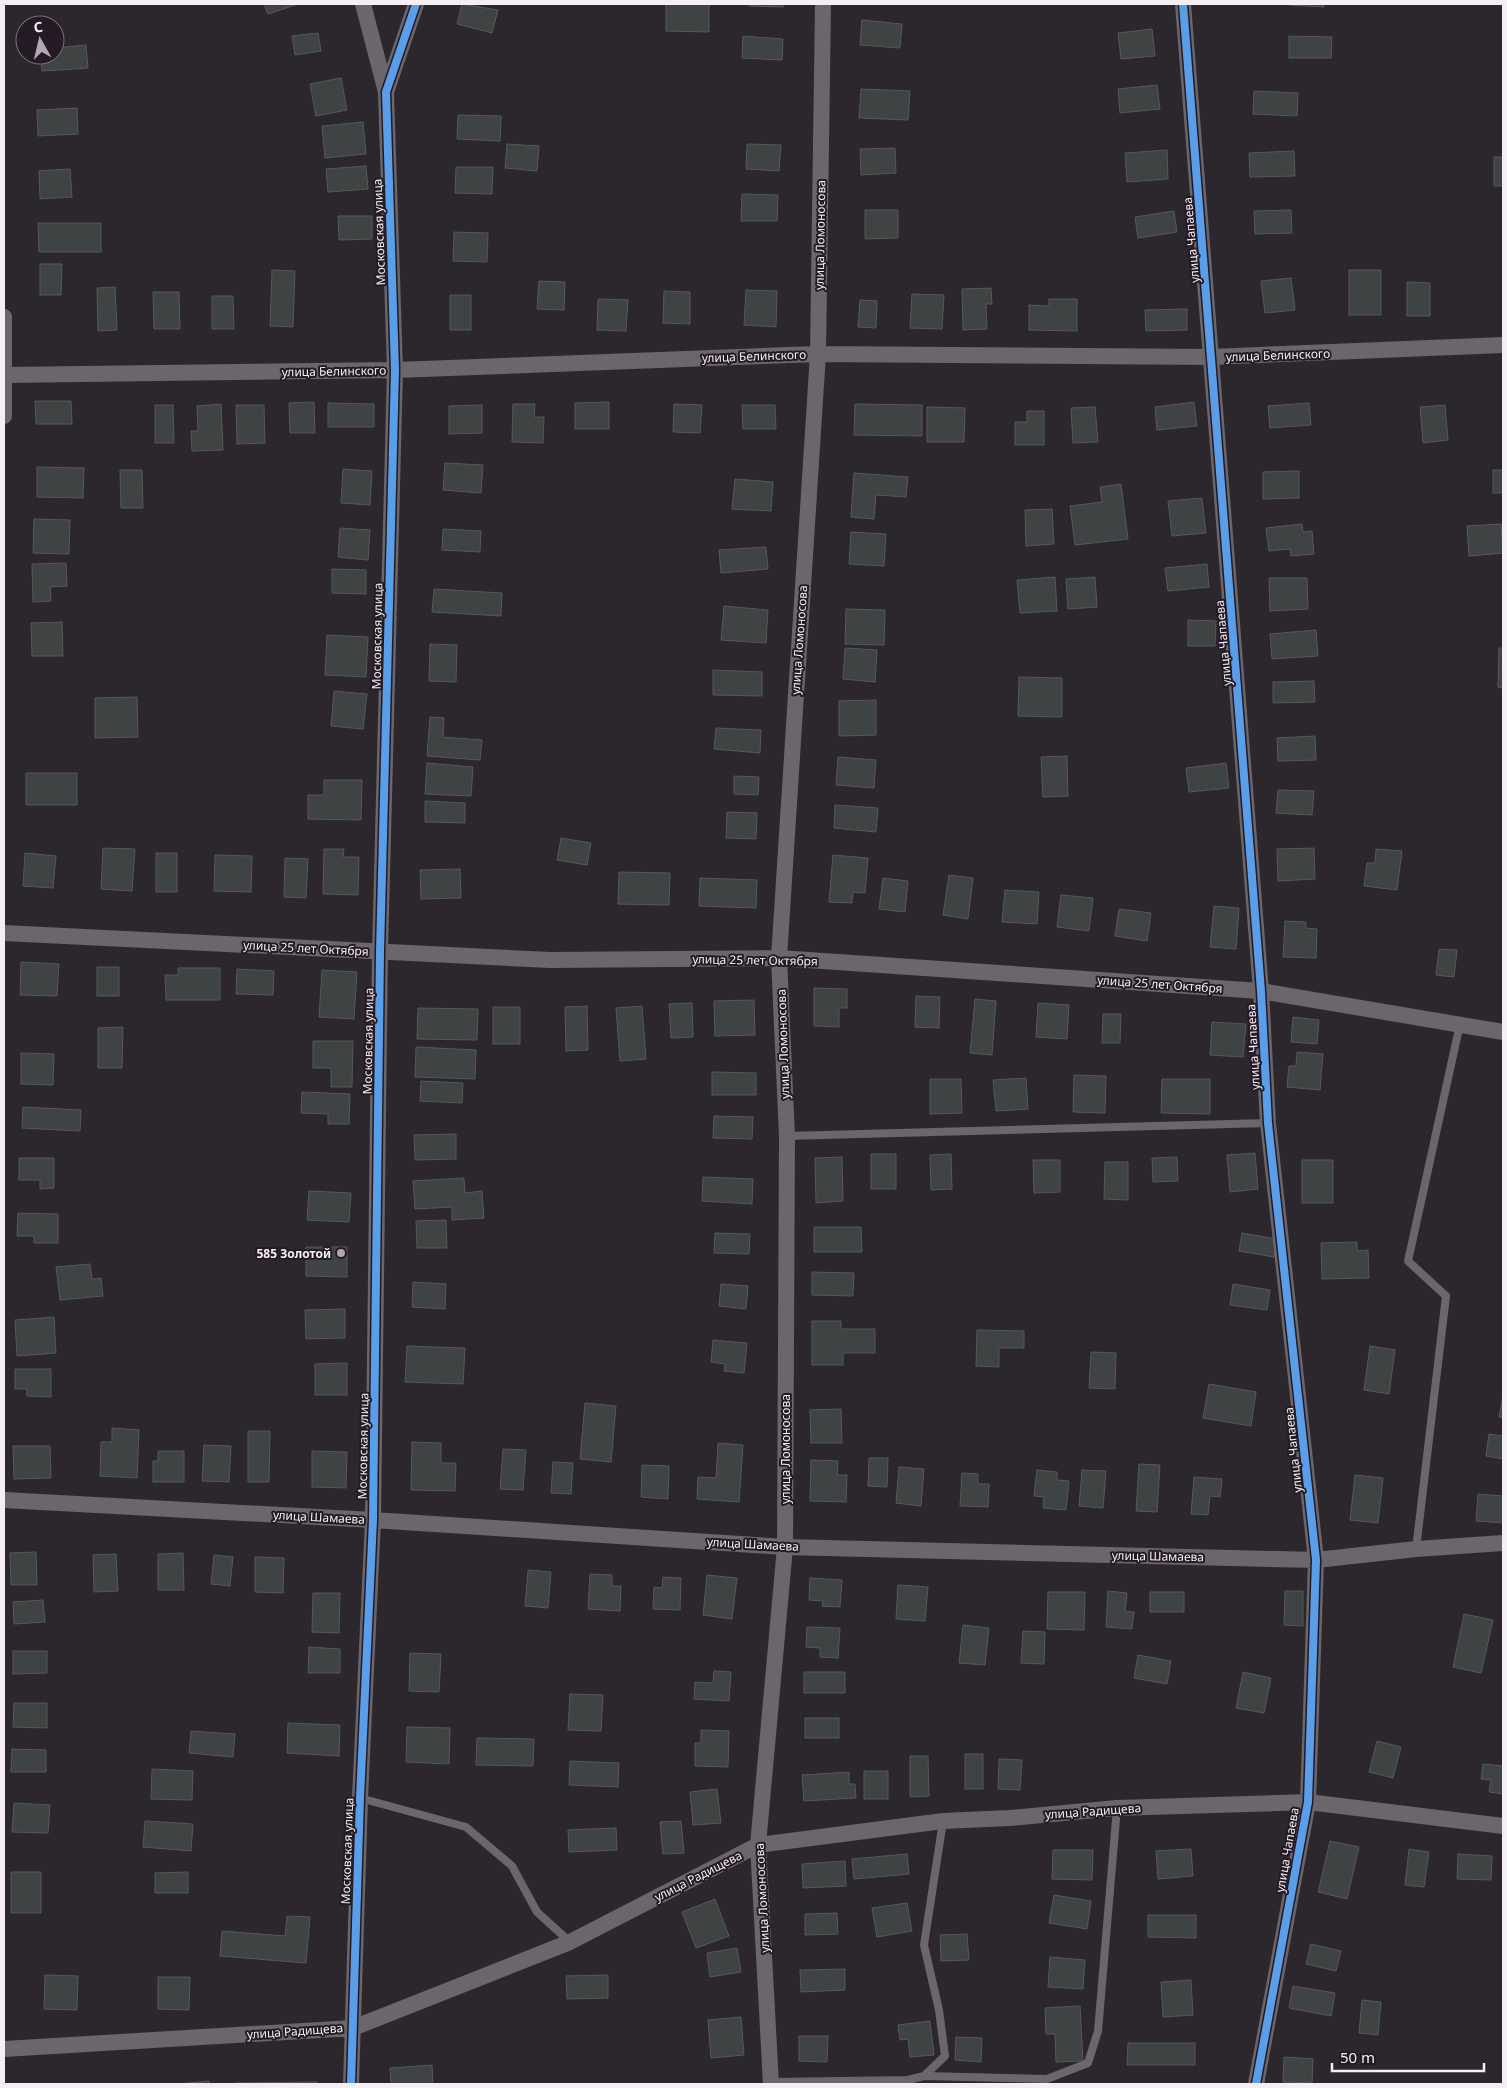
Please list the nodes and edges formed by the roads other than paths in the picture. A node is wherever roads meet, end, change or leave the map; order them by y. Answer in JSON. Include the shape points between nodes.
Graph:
{"nodes":[{"id":1,"x":363,"y":4,"type":"edge"},
{"id":2,"x":416,"y":4,"type":"edge"},
{"id":3,"x":823,"y":4,"type":"edge"},
{"id":4,"x":1183,"y":4,"type":"edge"},
{"id":5,"x":386,"y":92,"type":"junction"},
{"id":6,"x":4,"y":317,"type":"edge"},
{"id":7,"x":1503,"y":345,"type":"edge"},
{"id":8,"x":818,"y":354,"type":"junction"},
{"id":9,"x":1211,"y":357,"type":"junction"},
{"id":10,"x":395,"y":370,"type":"junction"},
{"id":11,"x":4,"y":375,"type":"edge"},
{"id":12,"x":4,"y":416,"type":"edge"},
{"id":13,"x":4,"y":933,"type":"edge"},
{"id":14,"x":380,"y":952,"type":"junction"},
{"id":15,"x":779,"y":958,"type":"junction"},
{"id":16,"x":1262,"y":991,"type":"junction"},
{"id":17,"x":1460,"y":1024,"type":"junction"},
{"id":18,"x":1503,"y":1032,"type":"edge"},
{"id":19,"x":1268,"y":1123,"type":"junction"},
{"id":20,"x":787,"y":1136,"type":"junction"},
{"id":21,"x":4,"y":1500,"type":"edge"},
{"id":22,"x":373,"y":1520,"type":"junction"},
{"id":23,"x":1503,"y":1543,"type":"edge"},
{"id":24,"x":785,"y":1547,"type":"junction"},
{"id":25,"x":1416,"y":1549,"type":"junction"},
{"id":26,"x":1316,"y":1560,"type":"junction"},
{"id":27,"x":360,"y":1798,"type":"junction"},
{"id":28,"x":1308,"y":1802,"type":"junction"},
{"id":29,"x":1117,"y":1808,"type":"junction"},
{"id":30,"x":943,"y":1821,"type":"junction"},
{"id":31,"x":1503,"y":1826,"type":"edge"},
{"id":32,"x":758,"y":1845,"type":"junction"},
{"id":33,"x":570,"y":1942,"type":"junction"},
{"id":34,"x":353,"y":2028,"type":"junction"},
{"id":35,"x":4,"y":2049,"type":"edge"},
{"id":36,"x":924,"y":2076,"type":"junction"},
{"id":37,"x":908,"y":2082,"type":"edge"},
{"id":38,"x":771,"y":2083,"type":"edge"},
{"id":39,"x":351,"y":2084,"type":"edge"},
{"id":40,"x":1256,"y":2084,"type":"edge"}],
"edges":[{"from":1,"to":5,"type":"street"},
{"from":2,"to":5,"type":"street","name":"Московская улица"},
{"from":3,"to":8,"type":"street","name":"улица Ломоносова"},
{"from":4,"to":9,"type":"street","name":"улица Чапаева"},
{"from":5,"to":10,"type":"street","name":"Московская улица"},
{"from":6,"to":11,"type":"street"},
{"from":7,"to":9,"type":"street","name":"улица Белинского"},
{"from":8,"to":9,"type":"street","name":"улица Белинского"},
{"from":8,"to":10,"type":"street","name":"улица Белинского"},
{"from":8,"to":15,"type":"street","name":"улица Ломоносова"},
{"from":9,"to":16,"type":"street","name":"улица Чапаева"},
{"from":10,"to":11,"type":"street","name":"улица Белинского"},
{"from":10,"to":14,"type":"street","name":"Московская улица"},
{"from":11,"to":12,"type":"street"},
{"from":13,"to":14,"type":"street","name":"улица 25 лет Октября"},
{"from":14,"to":15,"type":"street","name":"улица 25 лет Октября","via":[[550,960]]},
{"from":14,"to":22,"type":"street","name":"Московская улица"},
{"from":15,"to":16,"type":"street","name":"улица 25 лет Октября"},
{"from":15,"to":20,"type":"street","name":"улица Ломоносова"},
{"from":16,"to":17,"type":"street","name":"улица 25 лет Октября"},
{"from":16,"to":19,"type":"street","name":"улица Чапаева"},
{"from":17,"to":18,"type":"street","name":"улица 25 лет Октября"},
{"from":17,"to":25,"type":"lane","via":[[1408,1261],[1446,1296]]},
{"from":19,"to":20,"type":"lane"},
{"from":19,"to":26,"type":"street","name":"улица Чапаева"},
{"from":20,"to":24,"type":"street","name":"улица Ломоносова"},
{"from":21,"to":22,"type":"street","name":"улица Шамаева"},
{"from":22,"to":24,"type":"street","name":"улица Шамаева"},
{"from":22,"to":27,"type":"street","name":"Московская улица"},
{"from":23,"to":25,"type":"street","name":"улица Шамаева"},
{"from":24,"to":26,"type":"street","name":"улица Шамаева"},
{"from":24,"to":32,"type":"street","name":"улица Ломоносова"},
{"from":25,"to":26,"type":"street","name":"улица Шамаева"},
{"from":26,"to":28,"type":"street","name":"улица Чапаева"},
{"from":27,"to":33,"type":"lane","via":[[466,1828],[512,1866],[537,1912]]},
{"from":27,"to":34,"type":"street","name":"Московская улица"},
{"from":28,"to":29,"type":"street","name":"улица Радищева"},
{"from":28,"to":31,"type":"street","name":"улица Радищева"},
{"from":28,"to":40,"type":"street","name":"улица Чапаева"},
{"from":29,"to":30,"type":"street","name":"улица Радищева"},
{"from":29,"to":36,"type":"lane","via":[[1098,2031],[1088,2063],[1047,2079]]},
{"from":30,"to":32,"type":"street","name":"улица Радищева"},
{"from":30,"to":36,"type":"lane","via":[[924,1945],[939,2010],[944,2056]]},
{"from":32,"to":33,"type":"street","name":"улица Радищева"},
{"from":32,"to":38,"type":"street","name":"улица Ломоносова"},
{"from":33,"to":34,"type":"street","name":"улица Радищева"},
{"from":34,"to":35,"type":"street","name":"улица Радищева"},
{"from":34,"to":39,"type":"street","name":"Московская улица"},
{"from":36,"to":37,"type":"lane"},
{"from":37,"to":38,"type":"lane"}]}
